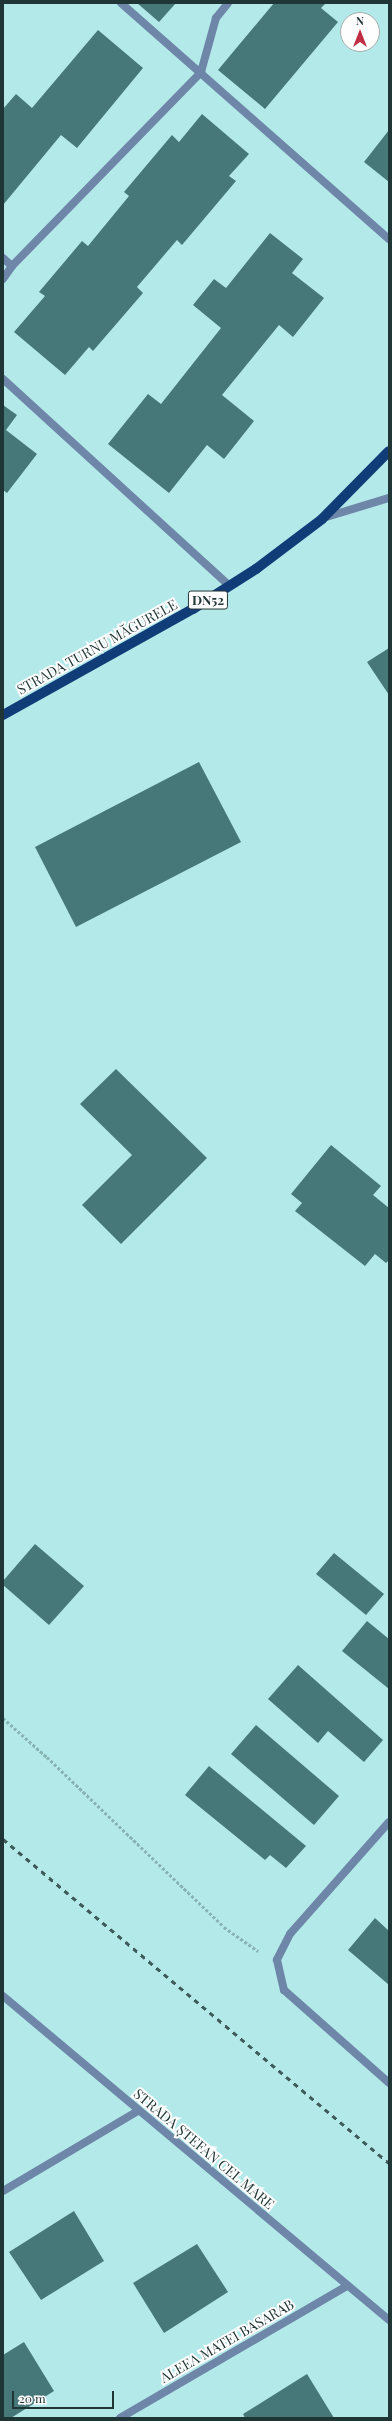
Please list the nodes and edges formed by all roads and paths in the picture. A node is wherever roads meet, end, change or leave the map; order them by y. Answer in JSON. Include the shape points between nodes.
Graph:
{"nodes":[{"id":1,"x":121,"y":3,"type":"edge"},
{"id":2,"x":228,"y":3,"type":"edge"},
{"id":3,"x":201,"y":72,"type":"junction"},
{"id":4,"x":389,"y":239,"type":"edge"},
{"id":5,"x":3,"y":258,"type":"edge"},
{"id":6,"x":12,"y":266,"type":"junction"},
{"id":7,"x":3,"y":279,"type":"edge"},
{"id":8,"x":3,"y":378,"type":"edge"},
{"id":9,"x":389,"y":451,"type":"edge"},
{"id":10,"x":389,"y":498,"type":"edge"},
{"id":11,"x":322,"y":519,"type":"junction"},
{"id":12,"x":230,"y":586,"type":"junction"},
{"id":13,"x":3,"y":715,"type":"edge"},
{"id":14,"x":3,"y":1718,"type":"edge"},
{"id":15,"x":389,"y":1822,"type":"edge"},
{"id":16,"x":277,"y":1960,"type":"junction"},
{"id":17,"x":3,"y":1996,"type":"edge"},
{"id":18,"x":389,"y":2083,"type":"edge"},
{"id":19,"x":138,"y":2111,"type":"junction"},
{"id":20,"x":3,"y":2191,"type":"edge"},
{"id":21,"x":347,"y":2286,"type":"junction"},
{"id":22,"x":389,"y":2320,"type":"edge"},
{"id":23,"x":120,"y":2418,"type":"edge"}],
"edges":[{"from":1,"to":3,"type":"street"},
{"from":2,"to":3,"type":"street","via":[[216,18]]},
{"from":3,"to":4,"type":"street"},
{"from":3,"to":6,"type":"street"},
{"from":5,"to":6,"type":"street"},
{"from":6,"to":7,"type":"street"},
{"from":8,"to":12,"type":"street"},
{"from":9,"to":11,"type":"main road","name":"STRADA TURNU MĂGURELE","number":"DN52"},
{"from":10,"to":11,"type":"street"},
{"from":11,"to":12,"type":"main road","name":"STRADA TURNU MĂGURELE","number":"DN52"},
{"from":12,"to":13,"type":"main road","name":"STRADA TURNU MĂGURELE","number":"DN52"},
{"from":14,"to":16,"type":"path","via":[[48,1757],[224,1927],[254,1949]]},
{"from":15,"to":16,"type":"street","via":[[290,1934]]},
{"from":16,"to":18,"type":"street","via":[[284,1990]]},
{"from":17,"to":19,"type":"street","name":"STRADA ȘTEFAN CEL MARE"},
{"from":19,"to":20,"type":"street"},
{"from":19,"to":21,"type":"street","name":"STRADA ȘTEFAN CEL MARE"},
{"from":21,"to":22,"type":"street","name":"STRADA ȘTEFAN CEL MARE"},
{"from":21,"to":23,"type":"street","name":"ALEEA MATEI BASARAB"}]}
